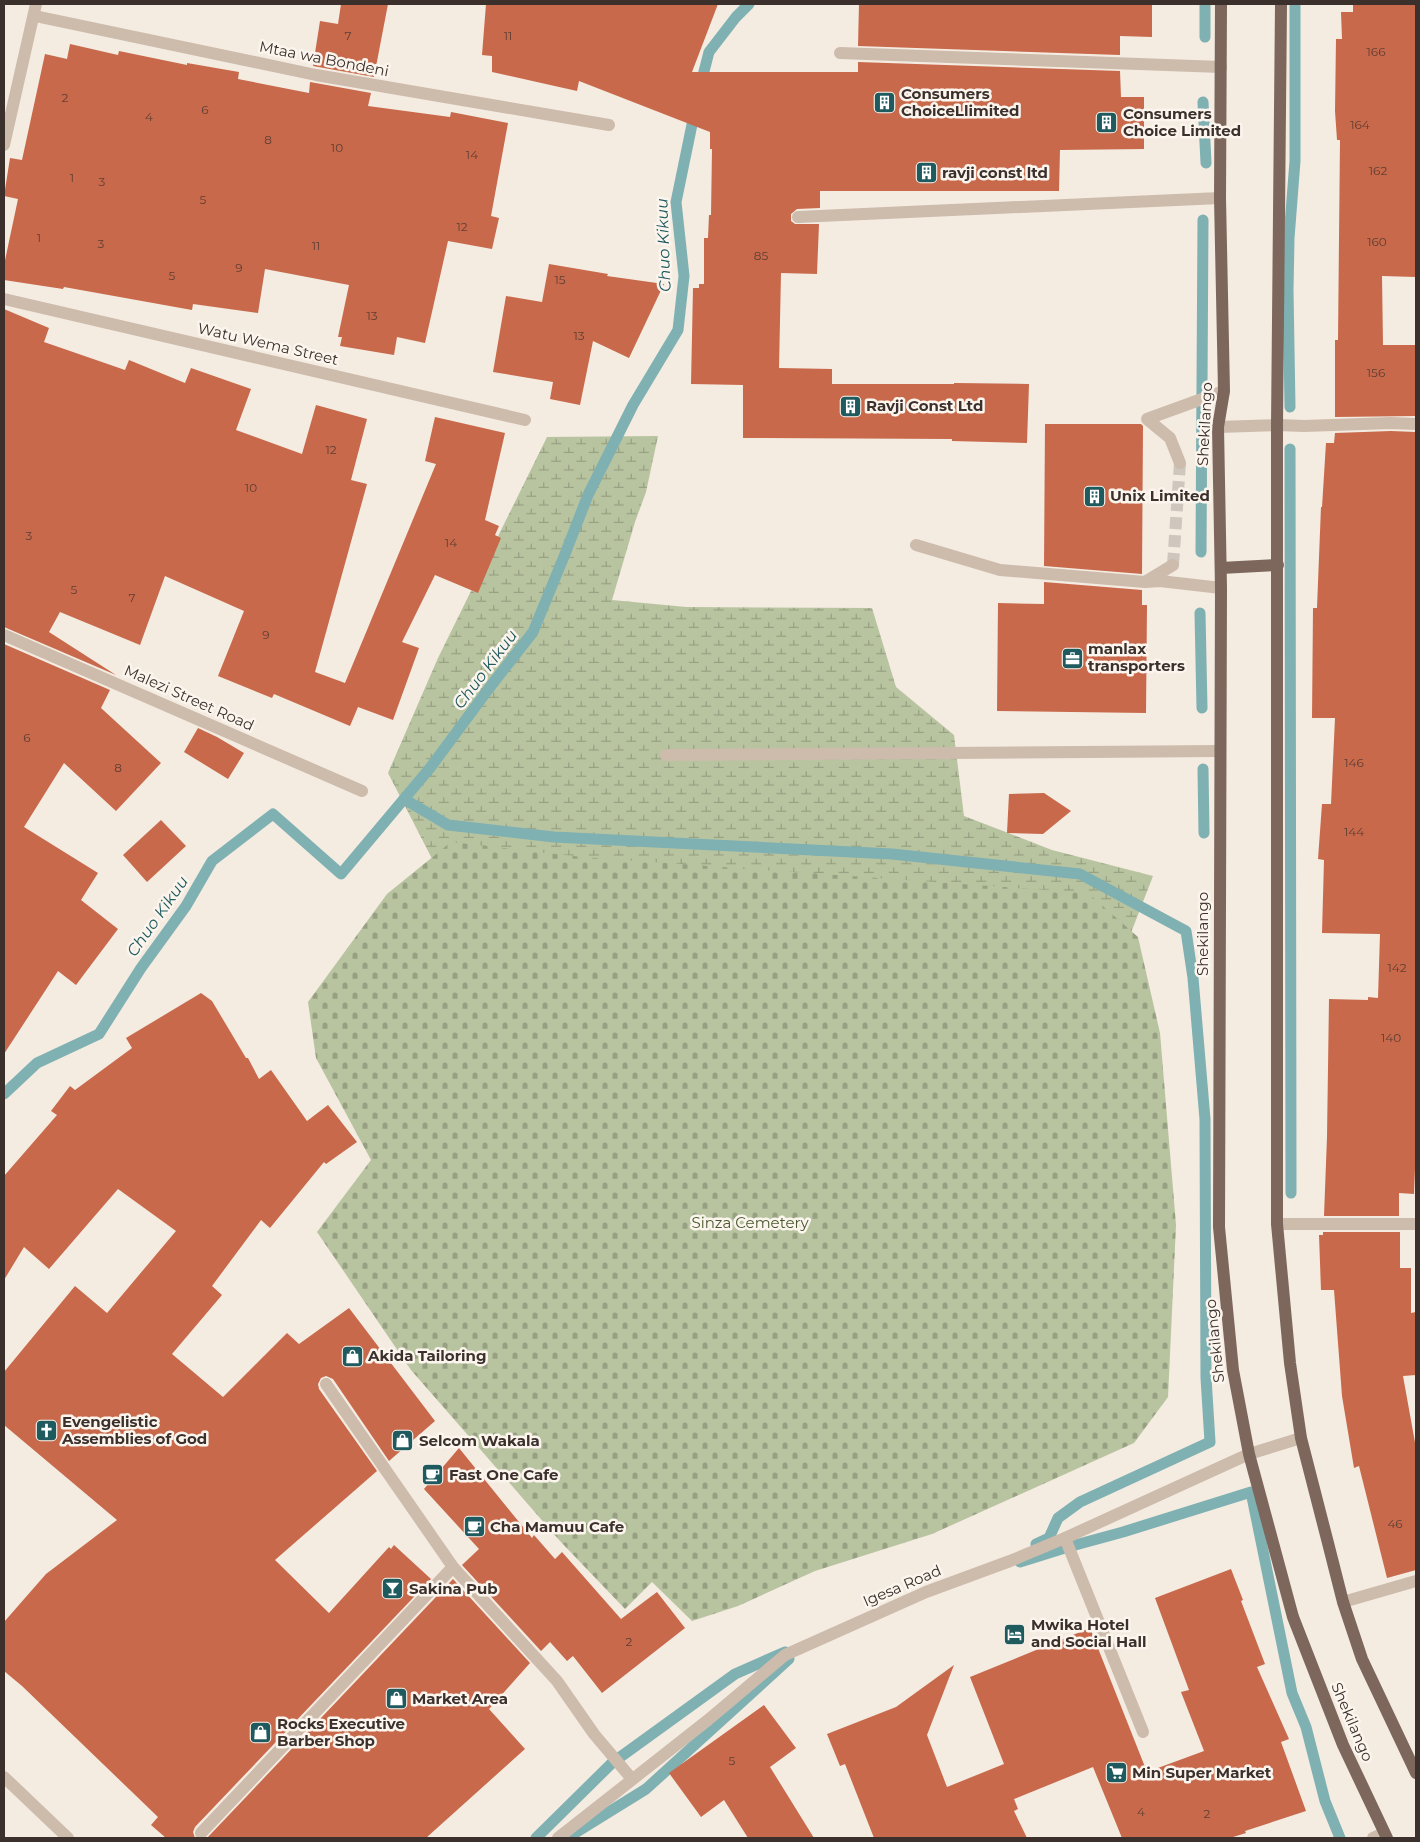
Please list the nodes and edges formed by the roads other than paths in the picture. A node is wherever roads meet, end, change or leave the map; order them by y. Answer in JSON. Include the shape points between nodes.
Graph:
{"nodes":[{"id":1,"x":1221,"y":4,"type":"edge"},
{"id":2,"x":1281,"y":4,"type":"edge"},
{"id":3,"x":36,"y":10,"type":"edge"},
{"id":4,"x":840,"y":53,"type":"dead end"},
{"id":5,"x":1221,"y":67,"type":"junction"},
{"id":6,"x":609,"y":125,"type":"dead end"},
{"id":7,"x":4,"y":145,"type":"edge"},
{"id":8,"x":1220,"y":198,"type":"junction"},
{"id":9,"x":798,"y":217,"type":"dead end"},
{"id":10,"x":4,"y":299,"type":"edge"},
{"id":11,"x":1224,"y":391,"type":"junction"},
{"id":12,"x":525,"y":420,"type":"dead end"},
{"id":13,"x":1416,"y":424,"type":"edge"},
{"id":14,"x":1276,"y":425,"type":"junction"},
{"id":15,"x":1218,"y":427,"type":"junction"},
{"id":16,"x":1180,"y":463,"type":"tunnel mouth"},
{"id":17,"x":916,"y":545,"type":"dead end"},
{"id":18,"x":1173,"y":565,"type":"dead end"},
{"id":19,"x":1278,"y":565,"type":"junction"},
{"id":20,"x":1220,"y":568,"type":"junction"},
{"id":21,"x":1145,"y":582,"type":"junction"},
{"id":22,"x":1221,"y":588,"type":"junction"},
{"id":23,"x":4,"y":635,"type":"edge"},
{"id":24,"x":1220,"y":751,"type":"junction"},
{"id":25,"x":666,"y":755,"type":"dead end"},
{"id":26,"x":362,"y":791,"type":"dead end"},
{"id":27,"x":1277,"y":1224,"type":"junction"},
{"id":28,"x":1416,"y":1224,"type":"edge"},
{"id":29,"x":326,"y":1384,"type":"dead end"},
{"id":30,"x":1301,"y":1438,"type":"junction"},
{"id":31,"x":1249,"y":1454,"type":"junction"},
{"id":32,"x":1065,"y":1538,"type":"junction"},
{"id":33,"x":453,"y":1567,"type":"junction"},
{"id":34,"x":1416,"y":1581,"type":"edge"},
{"id":35,"x":1343,"y":1602,"type":"junction"},
{"id":36,"x":1143,"y":1732,"type":"dead end"},
{"id":37,"x":1416,"y":1773,"type":"edge"},
{"id":38,"x":4,"y":1777,"type":"edge"},
{"id":39,"x":632,"y":1779,"type":"junction"},
{"id":40,"x":201,"y":1833,"type":"dead end"},
{"id":41,"x":1382,"y":1836,"type":"edge"},
{"id":42,"x":68,"y":1838,"type":"edge"},
{"id":43,"x":558,"y":1838,"type":"edge"}],
"edges":[{"from":1,"to":5,"type":"main road","name":"Shekilango"},
{"from":2,"to":14,"type":"main road"},
{"from":3,"to":6,"type":"street","name":"Mtaa wa Bondeni","via":[[316,75]]},
{"from":3,"to":7,"type":"street"},
{"from":4,"to":5,"type":"street"},
{"from":5,"to":8,"type":"main road","name":"Shekilango"},
{"from":8,"to":9,"type":"street"},
{"from":8,"to":11,"type":"main road","name":"Shekilango"},
{"from":10,"to":12,"type":"street","name":"Watu Wema Street"},
{"from":11,"to":15,"type":"main road","name":"Shekilango"},
{"from":11,"to":16,"type":"street","via":[[1147,419],[1170,438]]},
{"from":13,"to":14,"type":"street"},
{"from":14,"to":15,"type":"street"},
{"from":14,"to":19,"type":"main road"},
{"from":15,"to":20,"type":"main road","name":"Shekilango"},
{"from":17,"to":21,"type":"street","via":[[1000,570]]},
{"from":18,"to":21,"type":"street"},
{"from":19,"to":20,"type":"main road"},
{"from":19,"to":27,"type":"main road"},
{"from":20,"to":22,"type":"main road","name":"Shekilango"},
{"from":21,"to":22,"type":"street"},
{"from":22,"to":24,"type":"main road","name":"Shekilango"},
{"from":23,"to":26,"type":"street","name":"Malezi Street Road"},
{"from":24,"to":25,"type":"street"},
{"from":24,"to":31,"type":"main road","name":"Shekilango","via":[[1219,1227],[1233,1370]]},
{"from":27,"to":28,"type":"street"},
{"from":27,"to":30,"type":"main road"},
{"from":29,"to":33,"type":"street"},
{"from":30,"to":31,"type":"street","name":"Igesa Road"},
{"from":30,"to":35,"type":"main road"},
{"from":31,"to":32,"type":"street","name":"Igesa Road"},
{"from":31,"to":41,"type":"main road","name":"Shekilango","via":[[1292,1617]]},
{"from":32,"to":36,"type":"street"},
{"from":32,"to":39,"type":"street","name":"Igesa Road","via":[[926,1592],[785,1655]]},
{"from":33,"to":39,"type":"street","via":[[557,1681],[594,1734]]},
{"from":33,"to":40,"type":"street"},
{"from":34,"to":35,"type":"street"},
{"from":35,"to":37,"type":"main road","via":[[1362,1660]]},
{"from":38,"to":42,"type":"street"},
{"from":39,"to":43,"type":"street","name":"Igesa Road"}]}
